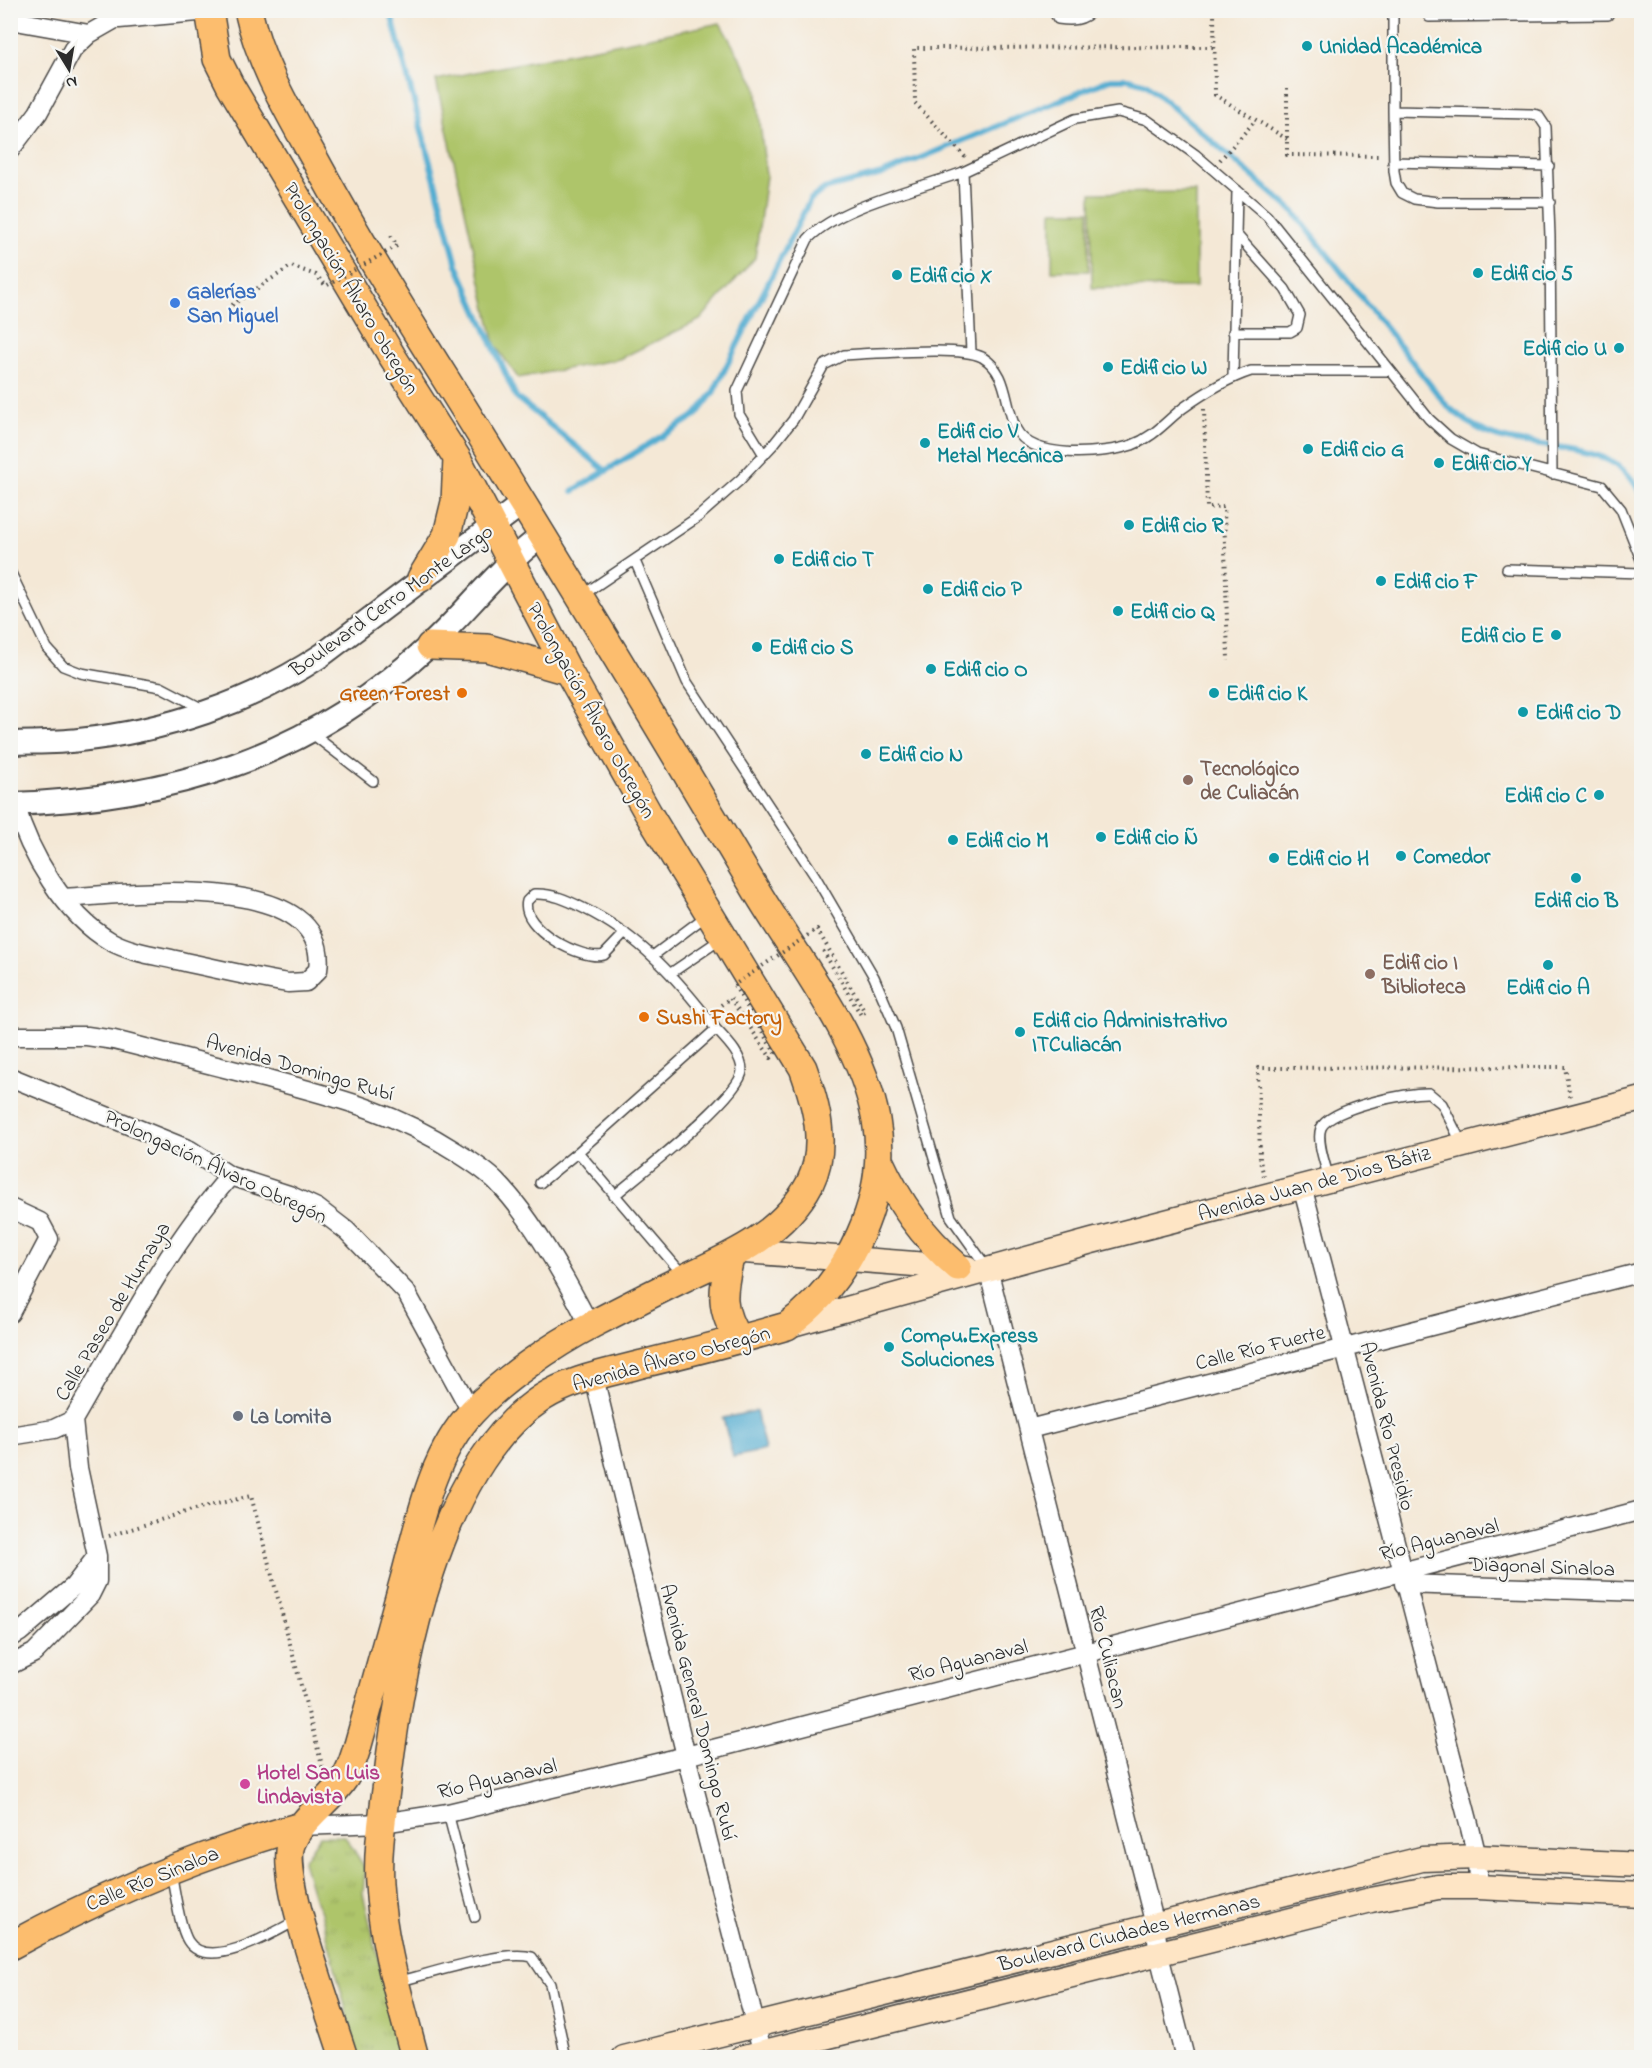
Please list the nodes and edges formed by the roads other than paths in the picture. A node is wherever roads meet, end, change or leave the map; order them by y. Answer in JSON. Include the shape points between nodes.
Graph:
{"nodes":[{"id":1,"x":248,"y":10,"type":"edge"},
{"id":2,"x":1053,"y":10,"type":"edge"},
{"id":3,"x":1093,"y":10,"type":"edge"},
{"id":4,"x":1393,"y":10,"type":"edge"},
{"id":5,"x":196,"y":11,"type":"edge"},
{"id":6,"x":128,"y":13,"type":"edge"},
{"id":7,"x":1529,"y":13,"type":"edge"},
{"id":8,"x":1608,"y":15,"type":"dead end"},
{"id":9,"x":1429,"y":17,"type":"dead end"},
{"id":10,"x":10,"y":20,"type":"edge"},
{"id":11,"x":89,"y":34,"type":"junction"},
{"id":12,"x":1393,"y":111,"type":"junction"},
{"id":13,"x":10,"y":150,"type":"edge"},
{"id":14,"x":1393,"y":159,"type":"junction"},
{"id":15,"x":1549,"y":165,"type":"junction"},
{"id":16,"x":963,"y":172,"type":"junction"},
{"id":17,"x":1237,"y":190,"type":"junction"},
{"id":18,"x":1550,"y":202,"type":"junction"},
{"id":19,"x":1236,"y":234,"type":"junction"},
{"id":20,"x":1233,"y":332,"type":"junction"},
{"id":21,"x":971,"y":352,"type":"junction"},
{"id":22,"x":1391,"y":371,"type":"junction"},
{"id":23,"x":1233,"y":377,"type":"junction"},
{"id":24,"x":764,"y":455,"type":"junction"},
{"id":25,"x":457,"y":458,"type":"junction"},
{"id":26,"x":1551,"y":474,"type":"junction"},
{"id":27,"x":523,"y":503,"type":"junction"},
{"id":28,"x":492,"y":526,"type":"junction"},
{"id":29,"x":543,"y":536,"type":"junction"},
{"id":30,"x":635,"y":561,"type":"junction"},
{"id":31,"x":511,"y":562,"type":"junction"},
{"id":32,"x":1641,"y":562,"type":"edge"},
{"id":33,"x":1508,"y":569,"type":"dead end"},
{"id":34,"x":10,"y":571,"type":"edge"},
{"id":35,"x":1641,"y":573,"type":"edge"},
{"id":36,"x":421,"y":578,"type":"junction"},
{"id":37,"x":579,"y":597,"type":"junction"},
{"id":38,"x":430,"y":646,"type":"junction"},
{"id":39,"x":568,"y":671,"type":"junction"},
{"id":40,"x":208,"y":711,"type":"junction"},
{"id":41,"x":311,"y":733,"type":"junction"},
{"id":42,"x":10,"y":743,"type":"edge"},
{"id":43,"x":373,"y":781,"type":"dead end"},
{"id":44,"x":13,"y":804,"type":"edge"},
{"id":45,"x":64,"y":898,"type":"junction"},
{"id":46,"x":708,"y":914,"type":"junction"},
{"id":47,"x":625,"y":933,"type":"junction"},
{"id":48,"x":723,"y":938,"type":"junction"},
{"id":49,"x":654,"y":956,"type":"junction"},
{"id":50,"x":671,"y":973,"type":"junction"},
{"id":51,"x":716,"y":1029,"type":"junction"},
{"id":52,"x":10,"y":1036,"type":"edge"},
{"id":53,"x":10,"y":1077,"type":"edge"},
{"id":54,"x":1641,"y":1099,"type":"edge"},
{"id":55,"x":1462,"y":1144,"type":"junction"},
{"id":56,"x":578,"y":1152,"type":"junction"},
{"id":57,"x":879,"y":1160,"type":"junction"},
{"id":58,"x":230,"y":1176,"type":"junction"},
{"id":59,"x":1329,"y":1179,"type":"junction"},
{"id":60,"x":540,"y":1183,"type":"dead end"},
{"id":61,"x":1302,"y":1186,"type":"junction"},
{"id":62,"x":614,"y":1196,"type":"junction"},
{"id":63,"x":10,"y":1208,"type":"edge"},
{"id":64,"x":737,"y":1254,"type":"junction"},
{"id":65,"x":848,"y":1257,"type":"junction"},
{"id":66,"x":958,"y":1267,"type":"junction"},
{"id":67,"x":988,"y":1269,"type":"junction"},
{"id":68,"x":1641,"y":1272,"type":"edge"},
{"id":69,"x":685,"y":1278,"type":"junction"},
{"id":70,"x":10,"y":1313,"type":"edge"},
{"id":71,"x":590,"y":1326,"type":"junction"},
{"id":72,"x":787,"y":1326,"type":"junction"},
{"id":73,"x":739,"y":1340,"type":"junction"},
{"id":74,"x":1346,"y":1348,"type":"junction"},
{"id":75,"x":594,"y":1377,"type":"junction"},
{"id":76,"x":472,"y":1413,"type":"junction"},
{"id":77,"x":73,"y":1420,"type":"junction"},
{"id":78,"x":1029,"y":1429,"type":"junction"},
{"id":79,"x":10,"y":1436,"type":"edge"},
{"id":80,"x":1641,"y":1510,"type":"edge"},
{"id":81,"x":95,"y":1549,"type":"junction"},
{"id":82,"x":1403,"y":1578,"type":"junction"},
{"id":83,"x":1641,"y":1592,"type":"edge"},
{"id":84,"x":10,"y":1638,"type":"edge"},
{"id":85,"x":1085,"y":1653,"type":"junction"},
{"id":86,"x":10,"y":1665,"type":"edge"},
{"id":87,"x":686,"y":1756,"type":"junction"},
{"id":88,"x":448,"y":1813,"type":"junction"},
{"id":89,"x":382,"y":1823,"type":"junction"},
{"id":90,"x":301,"y":1827,"type":"junction"},
{"id":91,"x":1477,"y":1857,"type":"junction"},
{"id":92,"x":1641,"y":1865,"type":"edge"},
{"id":93,"x":171,"y":1870,"type":"junction"},
{"id":94,"x":1478,"y":1887,"type":"junction"},
{"id":95,"x":1641,"y":1895,"type":"edge"},
{"id":96,"x":476,"y":1917,"type":"dead end"},
{"id":97,"x":301,"y":1918,"type":"junction"},
{"id":98,"x":1155,"y":1925,"type":"junction"},
{"id":99,"x":10,"y":1947,"type":"edge"},
{"id":100,"x":1159,"y":1954,"type":"junction"},
{"id":101,"x":396,"y":1982,"type":"junction"},
{"id":102,"x":756,"y":2025,"type":"junction"},
{"id":103,"x":756,"y":2056,"type":"edge"},
{"id":104,"x":344,"y":2058,"type":"edge"},
{"id":105,"x":415,"y":2058,"type":"edge"},
{"id":106,"x":566,"y":2058,"type":"edge"},
{"id":107,"x":624,"y":2058,"type":"edge"},
{"id":108,"x":1185,"y":2058,"type":"edge"}],
"edges":[{"from":1,"to":27,"type":"main road","name":"Prolongación Álvaro Obregón","via":[[254,39],[267,69],[322,172],[370,257]]},
{"from":2,"to":3,"type":"lane","via":[[1058,19],[1066,20],[1083,18]]},
{"from":4,"to":12,"type":"lane"},
{"from":5,"to":6,"type":"street"},
{"from":5,"to":25,"type":"main road","name":"Prolongación Álvaro Obregón","via":[[230,85]]},
{"from":6,"to":11,"type":"street"},
{"from":7,"to":8,"type":"lane"},
{"from":7,"to":9,"type":"lane"},
{"from":10,"to":11,"type":"street"},
{"from":11,"to":13,"type":"street","via":[[73,50],[38,113]]},
{"from":12,"to":14,"type":"lane"},
{"from":12,"to":15,"type":"lane","via":[[1538,115],[1546,127]]},
{"from":14,"to":15,"type":"lane"},
{"from":14,"to":18,"type":"lane","via":[[1396,183],[1402,193],[1414,199]]},
{"from":15,"to":18,"type":"lane"},
{"from":16,"to":17,"type":"lane","via":[[1075,119],[1118,112],[1147,120]]},
{"from":16,"to":21,"type":"lane"},
{"from":16,"to":24,"type":"lane","via":[[850,211],[824,224],[808,239],[737,391],[739,414]]},
{"from":17,"to":19,"type":"lane"},
{"from":17,"to":22,"type":"lane","via":[[1267,216]]},
{"from":18,"to":26,"type":"lane"},
{"from":19,"to":20,"type":"lane"},
{"from":19,"to":20,"type":"lane","via":[[1285,289],[1300,315],[1297,328],[1290,333]]},
{"from":20,"to":23,"type":"lane"},
{"from":21,"to":23,"type":"lane","via":[[991,363],[1000,376],[1017,431],[1025,440],[1062,451],[1106,451],[1151,436]]},
{"from":21,"to":24,"type":"lane","via":[[860,354],[824,365],[793,420]]},
{"from":22,"to":23,"type":"lane","via":[[1251,371]]},
{"from":22,"to":26,"type":"lane","via":[[1429,419],[1451,439],[1477,454]]},
{"from":24,"to":30,"type":"lane","via":[[698,517]]},
{"from":25,"to":28,"type":"main road","name":"Prolongación Álvaro Obregón"},
{"from":25,"to":36,"type":"main road","via":[[455,502],[447,536]]},
{"from":26,"to":32,"type":"lane","via":[[1602,486],[1621,509]]},
{"from":27,"to":28,"type":"street","name":"Boulevard Cerro Monte Largo"},
{"from":27,"to":29,"type":"main road","name":"Prolongación Álvaro Obregón"},
{"from":28,"to":31,"type":"main road","name":"Prolongación Álvaro Obregón"},
{"from":28,"to":36,"type":"street","name":"Boulevard Cerro Monte Largo"},
{"from":29,"to":31,"type":"street","name":"Boulevard Cerro Monte Largo"},
{"from":29,"to":37,"type":"main road","name":"Prolongación Álvaro Obregón"},
{"from":30,"to":37,"type":"lane"},
{"from":30,"to":67,"type":"lane","via":[[687,682],[815,876],[874,977],[896,1028],[951,1217]]},
{"from":31,"to":38,"type":"street","name":"Boulevard Cerro Monte Largo"},
{"from":31,"to":39,"type":"main road","name":"Prolongación Álvaro Obregón"},
{"from":33,"to":35,"type":"lane"},
{"from":34,"to":40,"type":"lane","via":[[47,648],[63,666],[81,673],[161,687]]},
{"from":36,"to":40,"type":"street","name":"Boulevard Cerro Monte Largo","via":[[291,675]]},
{"from":37,"to":57,"type":"main road","name":"Prolongación Álvaro Obregón","via":[[855,1055],[872,1101]]},
{"from":38,"to":39,"type":"main road","via":[[488,648]]},
{"from":38,"to":41,"type":"street","name":"Boulevard Cerro Monte Largo","via":[[368,697]]},
{"from":39,"to":46,"type":"main road","name":"Prolongación Álvaro Obregón"},
{"from":40,"to":42,"type":"street","name":"Boulevard Cerro Monte Largo","via":[[79,740]]},
{"from":41,"to":43,"type":"lane"},
{"from":41,"to":44,"type":"street","name":"Boulevard Cerro Monte Largo","via":[[236,766],[162,788],[122,796]]},
{"from":44,"to":45,"type":"street","via":[[51,883]]},
{"from":45,"to":45,"type":"street","via":[[99,933],[139,952],[288,983],[306,982],[318,970],[319,953],[308,929],[274,906],[250,899],[215,893],[163,892]]},
{"from":46,"to":48,"type":"main road","name":"Prolongación Álvaro Obregón"},
{"from":46,"to":49,"type":"lane"},
{"from":47,"to":47,"type":"lane","via":[[599,915],[554,896],[534,894],[526,901],[526,914],[534,926],[587,957],[604,955]]},
{"from":47,"to":49,"type":"lane"},
{"from":48,"to":50,"type":"lane"},
{"from":48,"to":64,"type":"main road","name":"Prolongación Álvaro Obregón","via":[[803,1068],[819,1133],[817,1160],[798,1201],[772,1228]]},
{"from":49,"to":50,"type":"lane"},
{"from":50,"to":51,"type":"lane"},
{"from":51,"to":56,"type":"lane"},
{"from":51,"to":62,"type":"lane","via":[[740,1061],[742,1071],[737,1086]]},
{"from":52,"to":71,"type":"street","name":"Avenida Domingo Rubí","via":[[114,1040],[321,1093],[416,1127],[478,1166],[504,1190]]},
{"from":53,"to":58,"type":"street","name":"Prolongación Álvaro Obregón","via":[[190,1150]]},
{"from":54,"to":55,"type":"main road","name":"Avenida Juan de Dios Bátiz"},
{"from":55,"to":59,"type":"main road","name":"Avenida Juan de Dios Bátiz"},
{"from":55,"to":59,"type":"lane","via":[[1442,1104],[1430,1093],[1352,1109],[1332,1116],[1321,1129]]},
{"from":56,"to":60,"type":"lane"},
{"from":56,"to":62,"type":"lane"},
{"from":57,"to":65,"type":"main road","name":"Prolongación Álvaro Obregón","via":[[870,1204]]},
{"from":57,"to":66,"type":"main road","via":[[911,1220]]},
{"from":58,"to":76,"type":"street","name":"Prolongación Álvaro Obregón","via":[[317,1208],[347,1230],[406,1292]]},
{"from":58,"to":77,"type":"street","name":"Calle Paseo de Humaya","via":[[189,1226],[154,1280]]},
{"from":59,"to":61,"type":"main road","name":"Avenida Juan de Dios Bátiz"},
{"from":61,"to":67,"type":"main road","name":"Avenida Juan de Dios Bátiz"},
{"from":61,"to":74,"type":"street","name":"Avenida Río Presidio"},
{"from":62,"to":69,"type":"lane"},
{"from":63,"to":70,"type":"street","via":[[40,1222],[49,1239]]},
{"from":64,"to":65,"type":"main road","name":"Avenida Juan de Dios Bátiz"},
{"from":64,"to":69,"type":"main road","name":"Prolongación Álvaro Obregón"},
{"from":64,"to":73,"type":"main road","via":[[723,1285],[723,1303],[727,1321]]},
{"from":65,"to":66,"type":"main road","name":"Avenida Juan de Dios Bátiz"},
{"from":65,"to":72,"type":"main road","name":"Prolongación Álvaro Obregón","via":[[818,1300]]},
{"from":66,"to":67,"type":"main road","name":"Avenida Juan de Dios Bátiz"},
{"from":67,"to":72,"type":"main road","name":"Avenida Juan de Dios Bátiz"},
{"from":67,"to":78,"type":"street","name":"Río Culiacan"},
{"from":68,"to":74,"type":"street","name":"Calle Río Fuerte"},
{"from":69,"to":71,"type":"main road","name":"Prolongación Álvaro Obregón"},
{"from":71,"to":76,"type":"main road","name":"Avenida Álvaro Obregón","via":[[513,1376]]},
{"from":72,"to":73,"type":"main road","name":"Avenida Álvaro Obregón"},
{"from":73,"to":75,"type":"main road","name":"Avenida Álvaro Obregón"},
{"from":74,"to":78,"type":"street","name":"Calle Río Fuerte"},
{"from":74,"to":82,"type":"street","name":"Avenida Río Presidio"},
{"from":75,"to":87,"type":"street","name":"Avenida General Domingo Rubí"},
{"from":75,"to":89,"type":"main road","name":"Avenida Álvaro Obregón","via":[[544,1397],[513,1421],[492,1443],[474,1472],[434,1566],[415,1633],[394,1728]]},
{"from":76,"to":90,"type":"main road","name":"Avenida Álvaro Obregón","via":[[439,1464],[345,1778]]},
{"from":77,"to":79,"type":"street","name":"Calle Paseo de Humaya","via":[[54,1429]]},
{"from":77,"to":81,"type":"street","via":[[78,1468]]},
{"from":78,"to":85,"type":"street","name":"Río Culiacan"},
{"from":80,"to":82,"type":"street","name":"Río Aguanaval"},
{"from":81,"to":84,"type":"street","via":[[74,1586]]},
{"from":81,"to":86,"type":"street","via":[[97,1581],[90,1594],[34,1653]]},
{"from":82,"to":83,"type":"street","name":"Diagonal Sinaloa"},
{"from":82,"to":85,"type":"street","name":"Río Aguanaval"},
{"from":82,"to":91,"type":"street","name":"Avenida Río Presidio"},
{"from":85,"to":87,"type":"street","name":"Río Aguanaval"},
{"from":85,"to":98,"type":"street","name":"Río Culiacan"},
{"from":87,"to":88,"type":"street","name":"Río Aguanaval"},
{"from":87,"to":102,"type":"street","name":"Avenida General Domingo Rubí"},
{"from":88,"to":89,"type":"street","name":"Río Aguanaval"},
{"from":88,"to":96,"type":"lane"},
{"from":89,"to":90,"type":"street","name":"Río Aguanaval"},
{"from":89,"to":101,"type":"main road","name":"Avenida Álvaro Obregón","via":[[378,1880],[382,1926]]},
{"from":90,"to":93,"type":"main road","name":"Calle Río Sinaloa","via":[[236,1844]]},
{"from":90,"to":97,"type":"main road","name":"Avenida Álvaro Obregón","via":[[291,1843],[288,1859]]},
{"from":91,"to":92,"type":"main road","name":"Boulevard Ciudades Hermanas"},
{"from":91,"to":94,"type":"street","name":"Avenida Río Presidio"},
{"from":91,"to":98,"type":"main road","name":"Boulevard Ciudades Hermanas","via":[[1422,1859]]},
{"from":93,"to":97,"type":"lane","via":[[186,1938],[193,1948],[205,1952],[237,1949]]},
{"from":93,"to":99,"type":"main road","name":"Calle Río Sinaloa","via":[[81,1907]]},
{"from":94,"to":95,"type":"main road","name":"Boulevard Ciudades Hermanas"},
{"from":94,"to":100,"type":"main road","name":"Boulevard Ciudades Hermanas","via":[[1438,1887],[1371,1899]]},
{"from":97,"to":104,"type":"main road","name":"Avenida Álvaro Obregón"},
{"from":98,"to":100,"type":"street","name":"Río Culiacan"},
{"from":98,"to":102,"type":"main road","name":"Boulevard Ciudades Hermanas"},
{"from":100,"to":103,"type":"main road","name":"Boulevard Ciudades Hermanas"},
{"from":100,"to":108,"type":"street","name":"Río Culiacan"},
{"from":101,"to":105,"type":"main road","name":"Avenida Álvaro Obregón"},
{"from":101,"to":106,"type":"lane","via":[[502,1957],[532,1957],[550,1984]]},
{"from":102,"to":103,"type":"street","name":"Avenida General Domingo Rubí"},
{"from":102,"to":107,"type":"main road","name":"Boulevard Ciudades Hermanas"}]}
